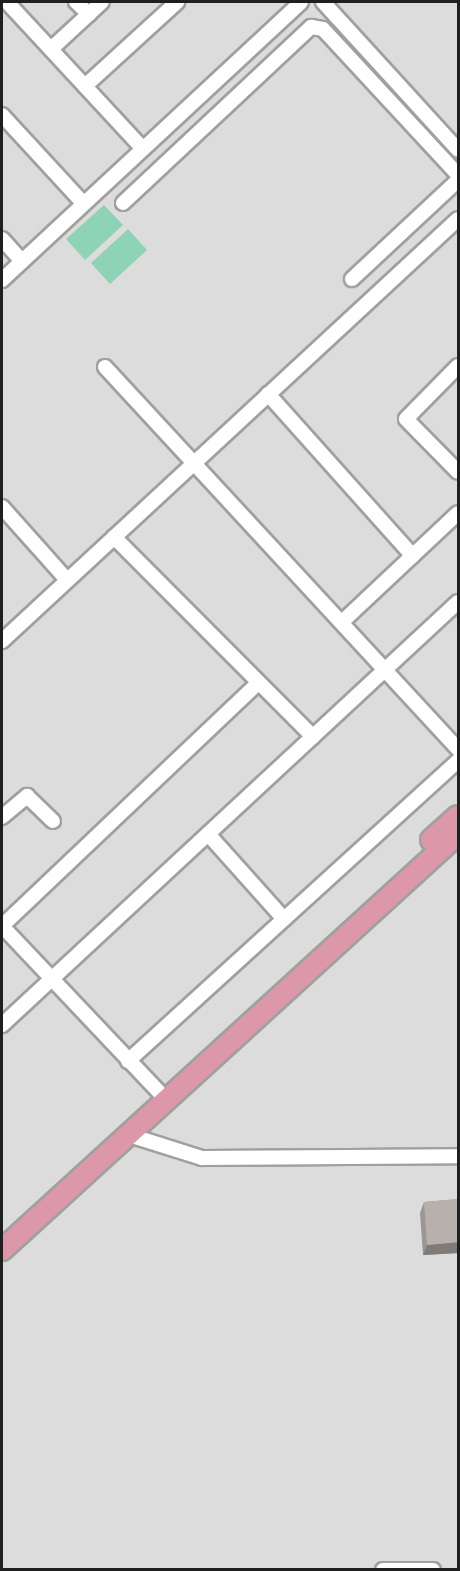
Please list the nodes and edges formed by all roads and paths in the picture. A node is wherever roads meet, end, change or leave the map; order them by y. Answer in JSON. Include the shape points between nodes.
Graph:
{"nodes":[{"id":1,"x":7,"y":2,"type":"edge"},
{"id":2,"x":76,"y":2,"type":"edge"},
{"id":3,"x":102,"y":2,"type":"edge"},
{"id":4,"x":177,"y":2,"type":"edge"},
{"id":5,"x":301,"y":2,"type":"edge"},
{"id":6,"x":323,"y":2,"type":"edge"},
{"id":7,"x":89,"y":14,"type":"junction"},
{"id":8,"x":51,"y":49,"type":"junction"},
{"id":9,"x":85,"y":86,"type":"junction"},
{"id":10,"x":2,"y":115,"type":"edge"},
{"id":11,"x":142,"y":148,"type":"junction"},
{"id":12,"x":459,"y":150,"type":"edge"},
{"id":13,"x":459,"y":175,"type":"edge"},
{"id":14,"x":459,"y":180,"type":"edge"},
{"id":15,"x":82,"y":202,"type":"junction"},
{"id":16,"x":123,"y":204,"type":"dead end"},
{"id":17,"x":459,"y":219,"type":"edge"},
{"id":18,"x":2,"y":239,"type":"edge"},
{"id":19,"x":22,"y":261,"type":"junction"},
{"id":20,"x":352,"y":279,"type":"dead end"},
{"id":21,"x":2,"y":280,"type":"edge"},
{"id":22,"x":459,"y":366,"type":"edge"},
{"id":23,"x":105,"y":367,"type":"dead end"},
{"id":24,"x":268,"y":394,"type":"junction"},
{"id":25,"x":193,"y":463,"type":"junction"},
{"id":26,"x":459,"y":472,"type":"edge"},
{"id":27,"x":2,"y":507,"type":"edge"},
{"id":28,"x":459,"y":513,"type":"edge"},
{"id":29,"x":114,"y":537,"type":"junction"},
{"id":30,"x":413,"y":556,"type":"junction"},
{"id":31,"x":68,"y":580,"type":"junction"},
{"id":32,"x":459,"y":602,"type":"edge"},
{"id":33,"x":342,"y":622,"type":"junction"},
{"id":34,"x":2,"y":641,"type":"edge"},
{"id":35,"x":386,"y":670,"type":"junction"},
{"id":36,"x":258,"y":683,"type":"junction"},
{"id":37,"x":313,"y":737,"type":"junction"},
{"id":38,"x":459,"y":749,"type":"edge"},
{"id":39,"x":459,"y":761,"type":"edge"},
{"id":40,"x":459,"y":816,"type":"edge"},
{"id":41,"x":2,"y":817,"type":"edge"},
{"id":42,"x":53,"y":821,"type":"dead end"},
{"id":43,"x":208,"y":834,"type":"junction"},
{"id":44,"x":459,"y":834,"type":"edge"},
{"id":45,"x":284,"y":919,"type":"junction"},
{"id":46,"x":2,"y":926,"type":"edge"},
{"id":47,"x":51,"y":979,"type":"junction"},
{"id":48,"x":2,"y":1025,"type":"edge"},
{"id":49,"x":128,"y":1062,"type":"junction"},
{"id":50,"x":159,"y":1092,"type":"junction"},
{"id":51,"x":129,"y":1135,"type":"junction"},
{"id":52,"x":459,"y":1156,"type":"edge"},
{"id":53,"x":2,"y":1232,"type":"edge"},
{"id":54,"x":2,"y":1250,"type":"edge"},
{"id":55,"x":383,"y":1569,"type":"edge"},
{"id":56,"x":434,"y":1569,"type":"edge"}],
"edges":[{"from":1,"to":8,"type":"street"},
{"from":2,"to":7,"type":"street"},
{"from":3,"to":7,"type":"street"},
{"from":4,"to":9,"type":"street"},
{"from":5,"to":11,"type":"street"},
{"from":6,"to":12,"type":"street"},
{"from":7,"to":8,"type":"street"},
{"from":8,"to":9,"type":"street"},
{"from":9,"to":11,"type":"street"},
{"from":10,"to":15,"type":"street"},
{"from":11,"to":15,"type":"street"},
{"from":13,"to":16,"type":"street","via":[[323,29],[311,27]]},
{"from":14,"to":20,"type":"street"},
{"from":15,"to":19,"type":"street"},
{"from":17,"to":24,"type":"street"},
{"from":18,"to":19,"type":"street"},
{"from":19,"to":21,"type":"street"},
{"from":22,"to":26,"type":"street","via":[[406,419]]},
{"from":23,"to":25,"type":"street"},
{"from":24,"to":25,"type":"street"},
{"from":24,"to":30,"type":"street"},
{"from":25,"to":29,"type":"street"},
{"from":25,"to":33,"type":"street"},
{"from":27,"to":31,"type":"street"},
{"from":28,"to":30,"type":"street"},
{"from":29,"to":31,"type":"street"},
{"from":29,"to":36,"type":"street"},
{"from":30,"to":33,"type":"street"},
{"from":31,"to":34,"type":"street"},
{"from":32,"to":35,"type":"street"},
{"from":33,"to":35,"type":"street"},
{"from":35,"to":37,"type":"street"},
{"from":35,"to":38,"type":"street"},
{"from":36,"to":37,"type":"street"},
{"from":36,"to":46,"type":"street"},
{"from":37,"to":43,"type":"street"},
{"from":39,"to":45,"type":"street"},
{"from":40,"to":50,"type":"highway"},
{"from":41,"to":42,"type":"street","via":[[27,796]]},
{"from":43,"to":45,"type":"street"},
{"from":43,"to":47,"type":"street"},
{"from":44,"to":51,"type":"highway"},
{"from":45,"to":49,"type":"street"},
{"from":46,"to":47,"type":"street"},
{"from":47,"to":48,"type":"street"},
{"from":47,"to":49,"type":"street"},
{"from":49,"to":50,"type":"street"},
{"from":50,"to":53,"type":"highway"},
{"from":51,"to":52,"type":"street","via":[[202,1158]]},
{"from":51,"to":54,"type":"highway"},
{"from":55,"to":56,"type":"street"}]}
